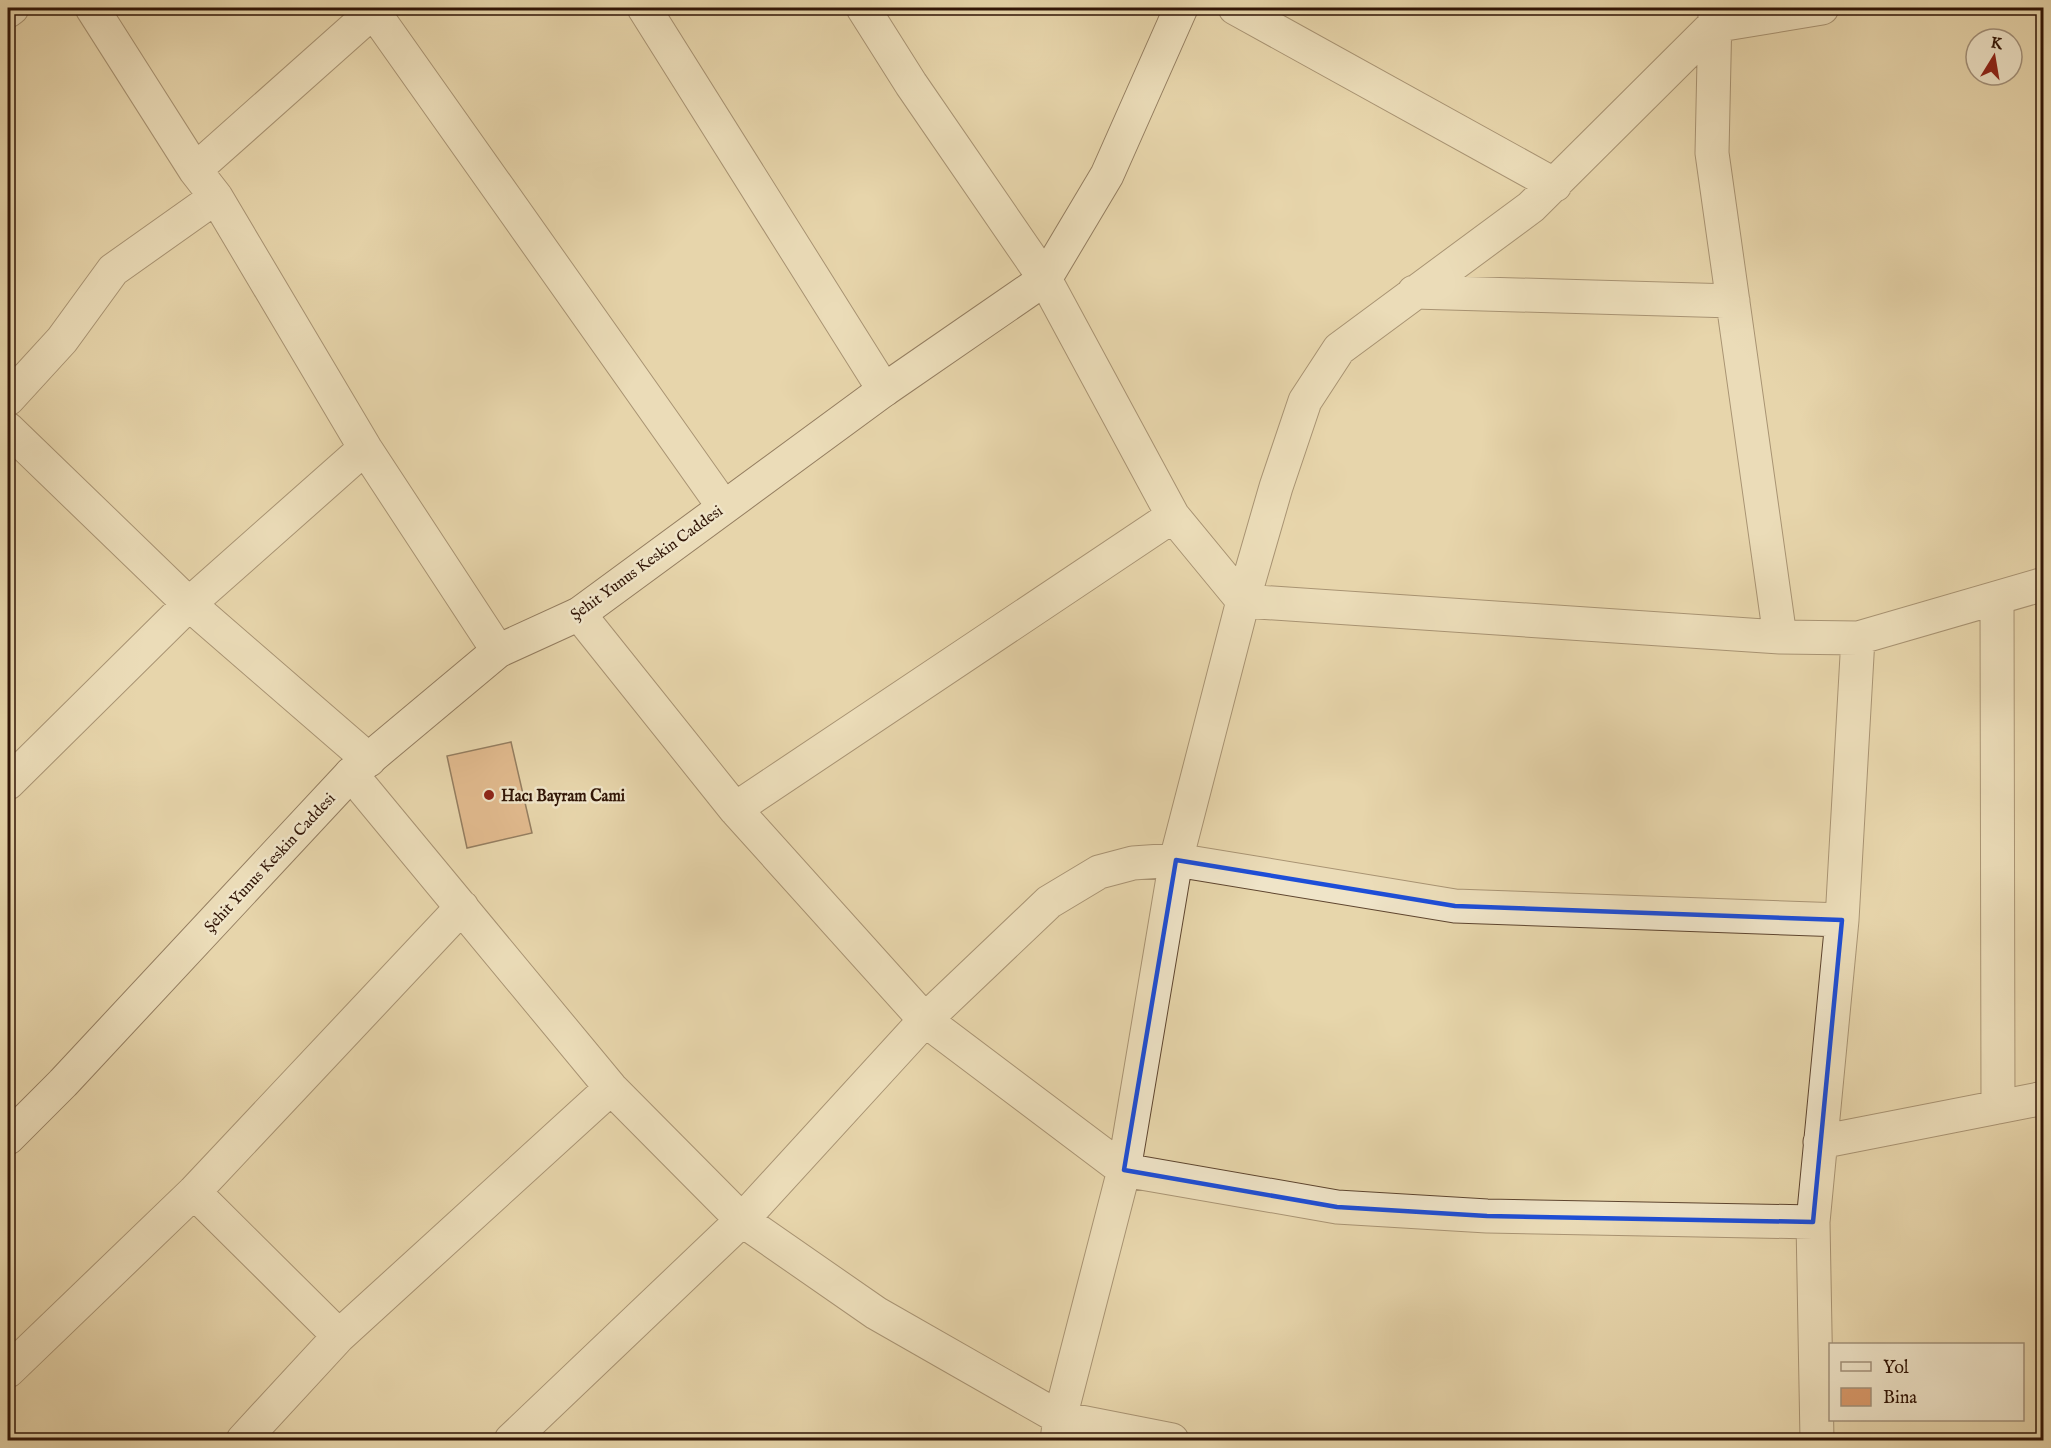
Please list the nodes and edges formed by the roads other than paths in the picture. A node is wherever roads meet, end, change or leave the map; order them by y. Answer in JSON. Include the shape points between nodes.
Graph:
{"nodes":[{"id":1,"x":12,"y":8,"type":"edge"},
{"id":2,"x":92,"y":8,"type":"edge"},
{"id":3,"x":644,"y":8,"type":"edge"},
{"id":4,"x":864,"y":8,"type":"edge"},
{"id":5,"x":1181,"y":8,"type":"edge"},
{"id":6,"x":1235,"y":8,"type":"edge"},
{"id":7,"x":1822,"y":8,"type":"edge"},
{"id":8,"x":375,"y":9,"type":"edge"},
{"id":9,"x":8,"y":11,"type":"edge"},
{"id":10,"x":1714,"y":17,"type":"edge"},
{"id":11,"x":195,"y":170,"type":"junction"},
{"id":12,"x":1555,"y":185,"type":"junction"},
{"id":13,"x":216,"y":197,"type":"junction"},
{"id":14,"x":1045,"y":279,"type":"junction"},
{"id":15,"x":1414,"y":292,"type":"junction"},
{"id":16,"x":1733,"y":301,"type":"junction"},
{"id":17,"x":884,"y":390,"type":"junction"},
{"id":18,"x":8,"y":399,"type":"edge"},
{"id":19,"x":8,"y":429,"type":"edge"},
{"id":20,"x":365,"y":448,"type":"junction"},
{"id":21,"x":723,"y":506,"type":"junction"},
{"id":22,"x":1173,"y":516,"type":"junction"},
{"id":23,"x":2043,"y":584,"type":"edge"},
{"id":24,"x":1997,"y":598,"type":"junction"},
{"id":25,"x":1243,"y":601,"type":"junction"},
{"id":26,"x":189,"y":604,"type":"junction"},
{"id":27,"x":579,"y":614,"type":"junction"},
{"id":28,"x":1780,"y":637,"type":"junction"},
{"id":29,"x":1858,"y":638,"type":"junction"},
{"id":30,"x":498,"y":651,"type":"junction"},
{"id":31,"x":360,"y":767,"type":"junction"},
{"id":32,"x":8,"y":783,"type":"edge"},
{"id":33,"x":735,"y":809,"type":"junction"},
{"id":34,"x":1176,"y":860,"type":"junction"},
{"id":35,"x":462,"y":907,"type":"junction"},
{"id":36,"x":1842,"y":920,"type":"junction"},
{"id":37,"x":925,"y":1020,"type":"junction"},
{"id":38,"x":612,"y":1088,"type":"junction"},
{"id":39,"x":2043,"y":1098,"type":"edge"},
{"id":40,"x":1998,"y":1107,"type":"junction"},
{"id":41,"x":8,"y":1138,"type":"edge"},
{"id":42,"x":1820,"y":1142,"type":"junction"},
{"id":43,"x":1124,"y":1170,"type":"junction"},
{"id":44,"x":194,"y":1192,"type":"junction"},
{"id":45,"x":742,"y":1220,"type":"junction"},
{"id":46,"x":1813,"y":1222,"type":"junction"},
{"id":47,"x":339,"y":1336,"type":"junction"},
{"id":48,"x":8,"y":1371,"type":"edge"},
{"id":49,"x":1058,"y":1429,"type":"edge"},
{"id":50,"x":243,"y":1440,"type":"edge"},
{"id":51,"x":511,"y":1440,"type":"edge"},
{"id":52,"x":1172,"y":1440,"type":"edge"},
{"id":53,"x":1817,"y":1440,"type":"edge"}],
"edges":[{"from":1,"to":9,"type":"street"},
{"from":2,"to":11,"type":"street"},
{"from":3,"to":17,"type":"street"},
{"from":4,"to":14,"type":"street","via":[[911,84]]},
{"from":5,"to":14,"type":"street","name":"Şehit Yunus Keskin Caddesi","via":[[1107,175]]},
{"from":6,"to":12,"type":"street"},
{"from":7,"to":10,"type":"street"},
{"from":8,"to":11,"type":"street"},
{"from":8,"to":21,"type":"street"},
{"from":10,"to":12,"type":"street"},
{"from":10,"to":16,"type":"street","via":[[1712,153]]},
{"from":11,"to":13,"type":"street"},
{"from":12,"to":15,"type":"street","via":[[1531,207]]},
{"from":13,"to":18,"type":"street","via":[[113,270],[62,340]]},
{"from":13,"to":20,"type":"street"},
{"from":14,"to":17,"type":"street","name":"Şehit Yunus Keskin Caddesi"},
{"from":14,"to":22,"type":"street"},
{"from":15,"to":16,"type":"street"},
{"from":15,"to":25,"type":"street","via":[[1339,349],[1305,401]]},
{"from":16,"to":28,"type":"street"},
{"from":17,"to":21,"type":"street","name":"Şehit Yunus Keskin Caddesi"},
{"from":19,"to":26,"type":"street"},
{"from":20,"to":26,"type":"street"},
{"from":20,"to":30,"type":"street"},
{"from":21,"to":27,"type":"street","name":"Şehit Yunus Keskin Caddesi"},
{"from":22,"to":25,"type":"street"},
{"from":22,"to":33,"type":"street"},
{"from":23,"to":24,"type":"street"},
{"from":24,"to":29,"type":"street"},
{"from":24,"to":40,"type":"street"},
{"from":25,"to":28,"type":"street"},
{"from":25,"to":34,"type":"street"},
{"from":26,"to":31,"type":"street"},
{"from":26,"to":32,"type":"street"},
{"from":27,"to":30,"type":"street","name":"Şehit Yunus Keskin Caddesi"},
{"from":27,"to":33,"type":"street"},
{"from":28,"to":29,"type":"street"},
{"from":29,"to":36,"type":"street"},
{"from":30,"to":31,"type":"street","name":"Şehit Yunus Keskin Caddesi"},
{"from":31,"to":35,"type":"street"},
{"from":31,"to":41,"type":"street","name":"Şehit Yunus Keskin Caddesi"},
{"from":33,"to":37,"type":"street"},
{"from":34,"to":36,"type":"street","via":[[1455,906]]},
{"from":34,"to":37,"type":"street","via":[[1133,863],[1099,872],[1049,902]]},
{"from":34,"to":43,"type":"street"},
{"from":35,"to":38,"type":"street"},
{"from":35,"to":44,"type":"street"},
{"from":36,"to":42,"type":"street"},
{"from":37,"to":43,"type":"street"},
{"from":37,"to":45,"type":"street"},
{"from":38,"to":45,"type":"street"},
{"from":38,"to":47,"type":"street"},
{"from":39,"to":40,"type":"street"},
{"from":40,"to":42,"type":"street"},
{"from":42,"to":46,"type":"street"},
{"from":43,"to":46,"type":"street","via":[[1337,1206],[1487,1216]]},
{"from":43,"to":49,"type":"street"},
{"from":44,"to":47,"type":"street"},
{"from":44,"to":48,"type":"street"},
{"from":45,"to":49,"type":"street","via":[[876,1314]]},
{"from":45,"to":51,"type":"street"},
{"from":46,"to":53,"type":"street"},
{"from":47,"to":50,"type":"street"},
{"from":49,"to":52,"type":"street"}]}
